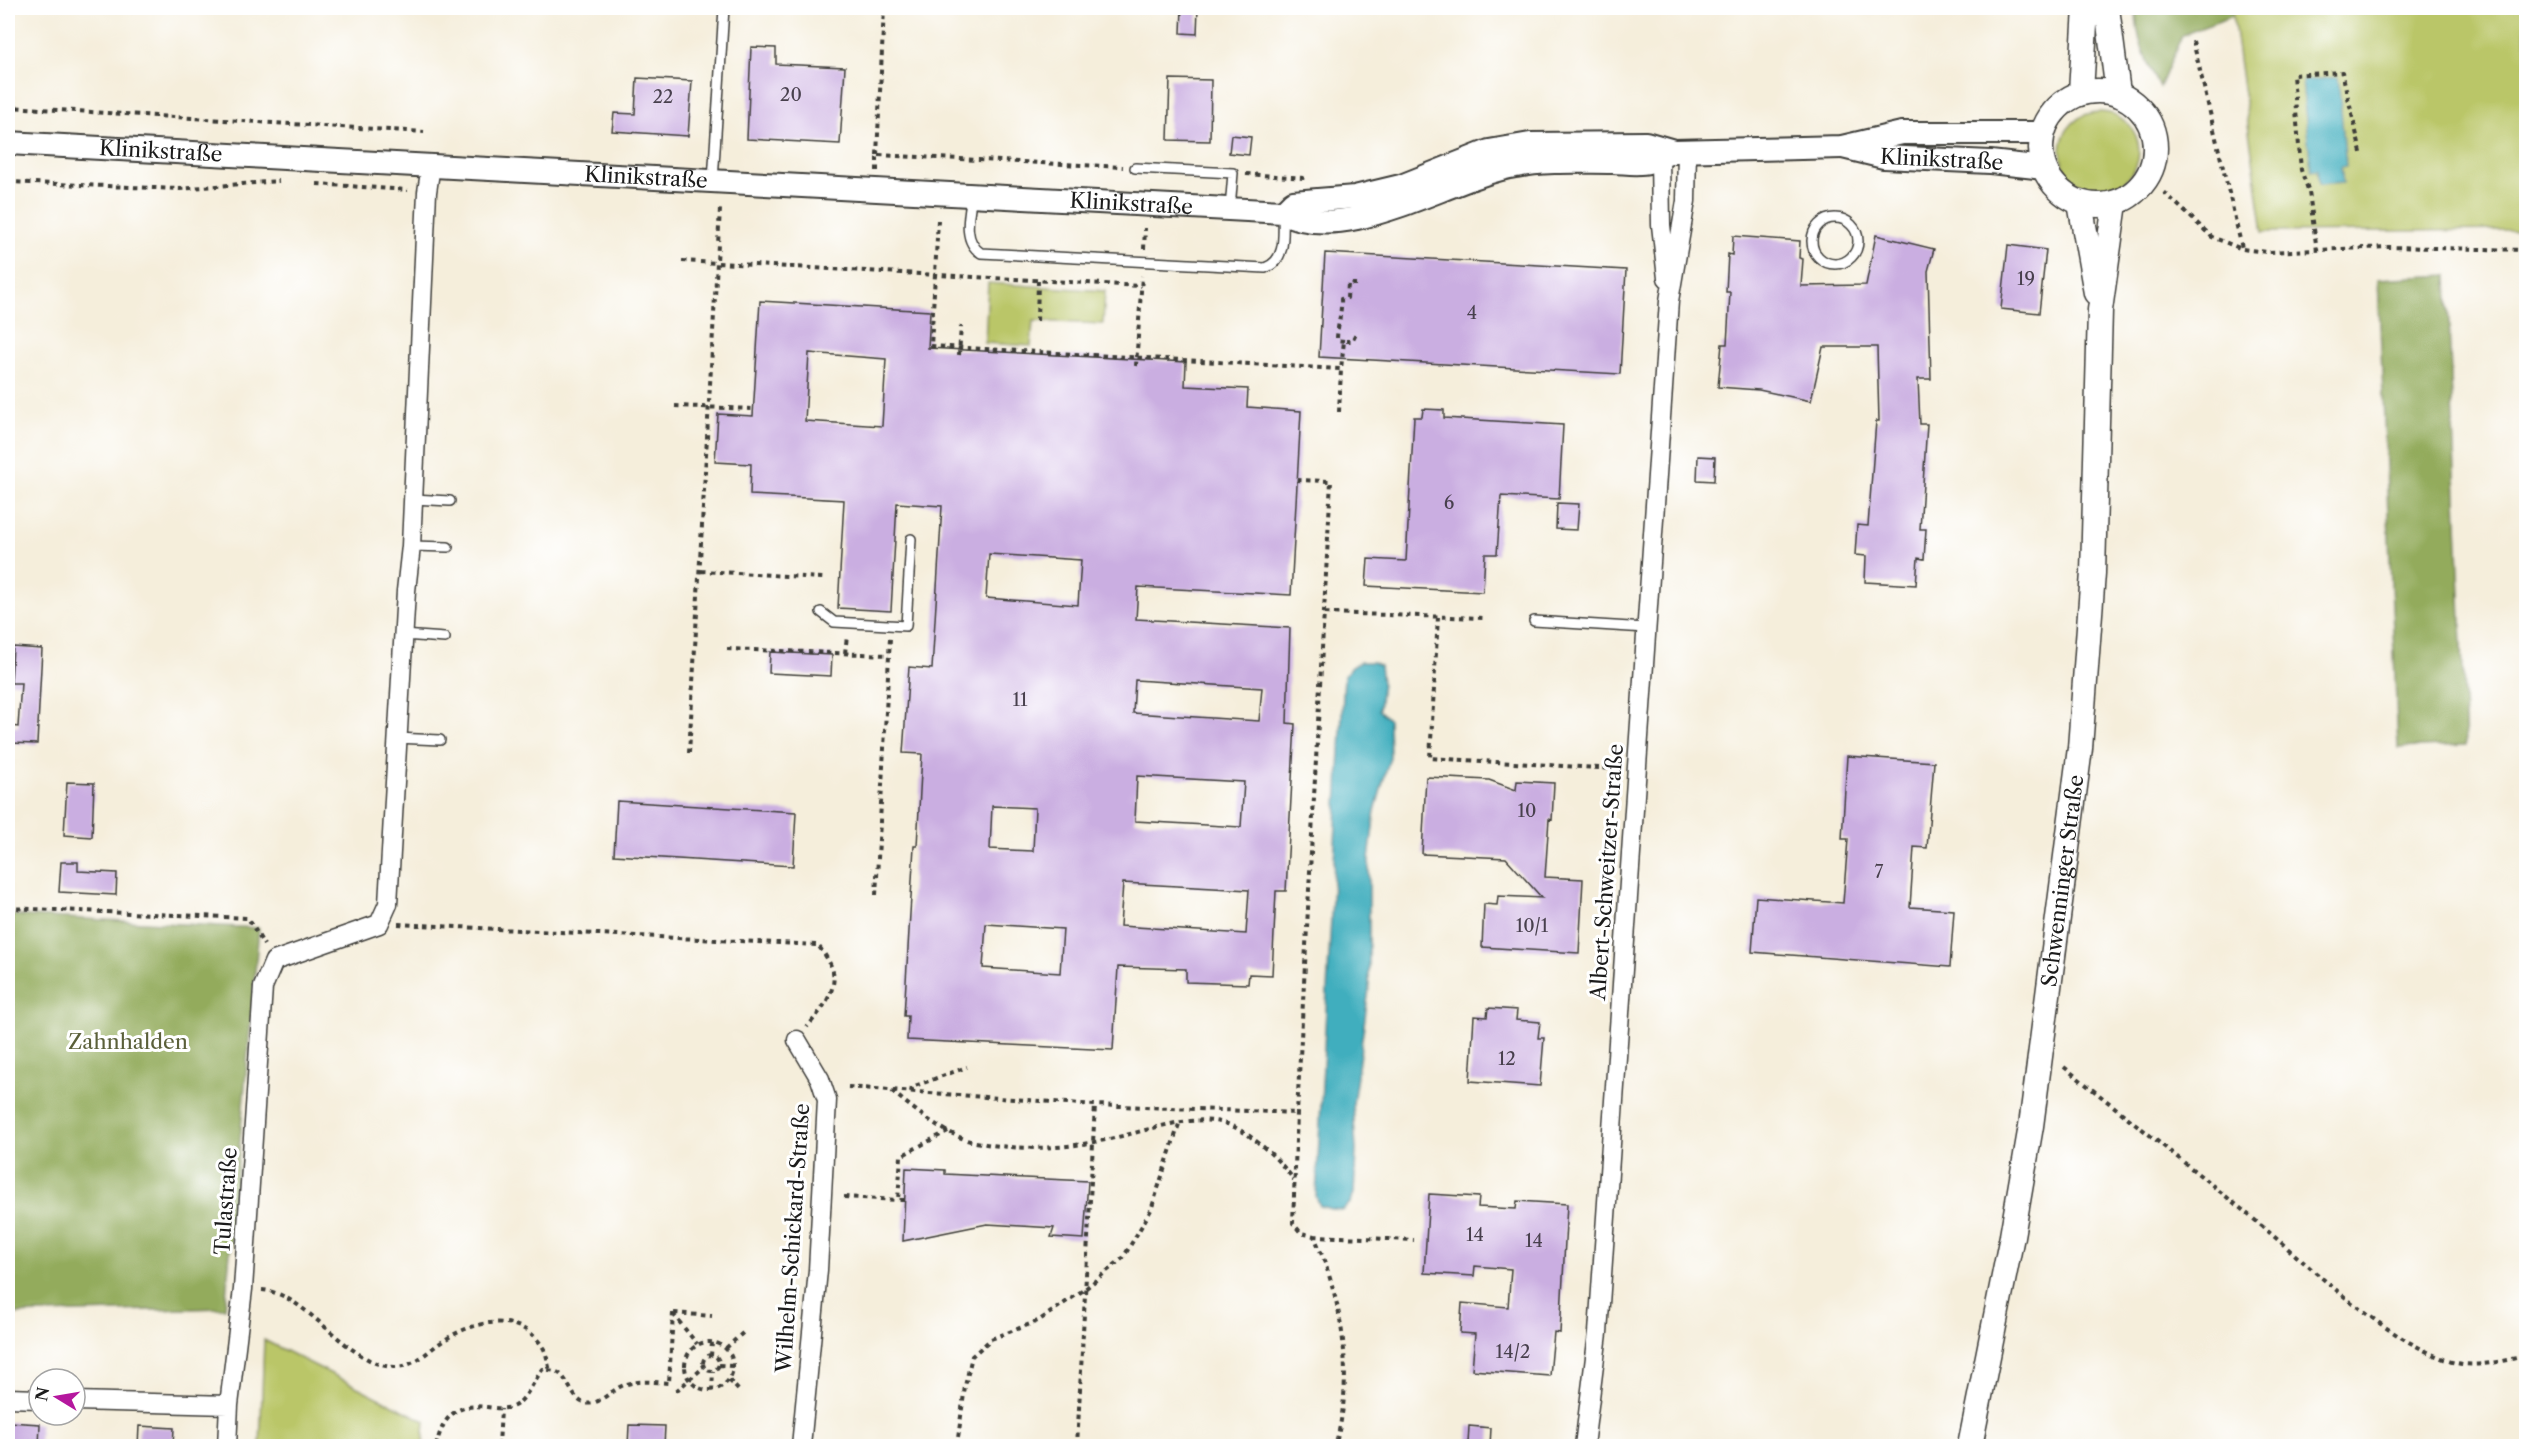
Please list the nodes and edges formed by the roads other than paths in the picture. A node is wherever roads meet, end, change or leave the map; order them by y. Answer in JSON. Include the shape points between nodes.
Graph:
{"nodes":[{"id":1,"x":724,"y":8,"type":"edge"},
{"id":2,"x":2086,"y":8,"type":"edge"},
{"id":3,"x":2107,"y":8,"type":"edge"},
{"id":4,"x":2081,"y":92,"type":"junction"},
{"id":5,"x":2118,"y":93,"type":"junction"},
{"id":6,"x":2042,"y":133,"type":"junction"},
{"id":7,"x":8,"y":143,"type":"edge"},
{"id":8,"x":1842,"y":147,"type":"junction"},
{"id":9,"x":1674,"y":152,"type":"junction"},
{"id":10,"x":431,"y":165,"type":"junction"},
{"id":11,"x":1135,"y":168,"type":"road end"},
{"id":12,"x":2044,"y":168,"type":"junction"},
{"id":13,"x":713,"y":181,"type":"junction"},
{"id":14,"x":972,"y":195,"type":"junction"},
{"id":15,"x":2080,"y":203,"type":"junction"},
{"id":16,"x":2115,"y":203,"type":"junction"},
{"id":17,"x":1230,"y":209,"type":"junction"},
{"id":18,"x":1283,"y":212,"type":"junction"},
{"id":19,"x":1849,"y":222,"type":"joint"},
{"id":20,"x":1669,"y":301,"type":"junction"},
{"id":21,"x":2100,"y":310,"type":"junction"},
{"id":22,"x":413,"y":499,"type":"junction"},
{"id":23,"x":450,"y":501,"type":"dead end"},
{"id":24,"x":911,"y":539,"type":"dead end"},
{"id":25,"x":411,"y":546,"type":"junction"},
{"id":26,"x":448,"y":547,"type":"dead end"},
{"id":27,"x":821,"y":612,"type":"dead end"},
{"id":28,"x":1534,"y":621,"type":"dead end"},
{"id":29,"x":1646,"y":627,"type":"junction"},
{"id":30,"x":403,"y":635,"type":"junction"},
{"id":31,"x":445,"y":638,"type":"dead end"},
{"id":32,"x":396,"y":738,"type":"junction"},
{"id":33,"x":440,"y":740,"type":"dead end"},
{"id":34,"x":797,"y":1040,"type":"road end"},
{"id":35,"x":8,"y":1398,"type":"edge"},
{"id":36,"x":27,"y":1399,"type":"edge"},
{"id":37,"x":87,"y":1401,"type":"edge"},
{"id":38,"x":229,"y":1405,"type":"junction"},
{"id":39,"x":226,"y":1446,"type":"edge"},
{"id":40,"x":801,"y":1446,"type":"edge"},
{"id":41,"x":1584,"y":1446,"type":"edge"},
{"id":42,"x":1970,"y":1446,"type":"edge"}],
"edges":[{"from":1,"to":13,"type":"lane"},
{"from":2,"to":4,"type":"main road"},
{"from":3,"to":5,"type":"main road"},
{"from":4,"to":5,"type":"main road"},
{"from":4,"to":6,"type":"main road","via":[[2050,115]]},
{"from":5,"to":16,"type":"main road","via":[[2134,101],[2146,115],[2157,149],[2145,183]]},
{"from":6,"to":8,"type":"street","name":"Klinikstraße","via":[[1902,133]]},
{"from":6,"to":12,"type":"main road"},
{"from":7,"to":10,"type":"street","name":"Klinikstraße"},
{"from":8,"to":9,"type":"street","name":"Klinikstraße"},
{"from":8,"to":12,"type":"street","name":"Klinikstraße","via":[[1884,157]]},
{"from":9,"to":18,"type":"street","name":"Klinikstraße","via":[[1646,143],[1530,144],[1489,151],[1401,186],[1355,197],[1293,202]]},
{"from":9,"to":20,"type":"street","name":"Albert-Schweitzer-Straße","via":[[1661,225]]},
{"from":9,"to":20,"type":"street","name":"Albert-Schweitzer-Straße","via":[[1686,201]]},
{"from":10,"to":13,"type":"street","name":"Klinikstraße"},
{"from":10,"to":22,"type":"street"},
{"from":11,"to":17,"type":"lane","via":[[1233,173]]},
{"from":12,"to":15,"type":"main road","via":[[2052,183]]},
{"from":13,"to":14,"type":"street","name":"Klinikstraße"},
{"from":14,"to":17,"type":"street","name":"Klinikstraße"},
{"from":14,"to":18,"type":"lane","via":[[972,248],[981,253],[1085,259],[1265,268],[1275,264],[1281,254]]},
{"from":15,"to":16,"type":"main road"},
{"from":15,"to":21,"type":"main road","name":"Schwenninger Straße"},
{"from":16,"to":21,"type":"main road","name":"Schwenninger Straße"},
{"from":17,"to":18,"type":"street","name":"Klinikstraße"},
{"from":19,"to":19,"type":"lane","via":[[1828,218],[1815,228],[1811,243],[1823,261],[1845,262],[1856,251],[1857,236]]},
{"from":20,"to":29,"type":"street","name":"Albert-Schweitzer-Straße"},
{"from":21,"to":42,"type":"main road","name":"Schwenninger Straße","via":[[2093,573],[2080,748],[2031,1126]]},
{"from":22,"to":23,"type":"lane"},
{"from":22,"to":25,"type":"street"},
{"from":24,"to":27,"type":"lane","via":[[906,626],[834,622]]},
{"from":25,"to":26,"type":"lane"},
{"from":25,"to":30,"type":"street"},
{"from":28,"to":29,"type":"lane"},
{"from":29,"to":41,"type":"street","name":"Albert-Schweitzer-Straße","via":[[1598,1333]]},
{"from":30,"to":31,"type":"lane"},
{"from":30,"to":32,"type":"street"},
{"from":32,"to":33,"type":"lane"},
{"from":32,"to":38,"type":"street","name":"Tulastraße","via":[[388,904],[379,924],[274,961],[263,987],[243,1289]]},
{"from":34,"to":40,"type":"street","name":"Wilhelm-Schickard-Straße","via":[[820,1079],[826,1100],[818,1270]]},
{"from":35,"to":36,"type":"street"},
{"from":37,"to":38,"type":"street"},
{"from":38,"to":39,"type":"street","name":"Tulastraße"}]}
